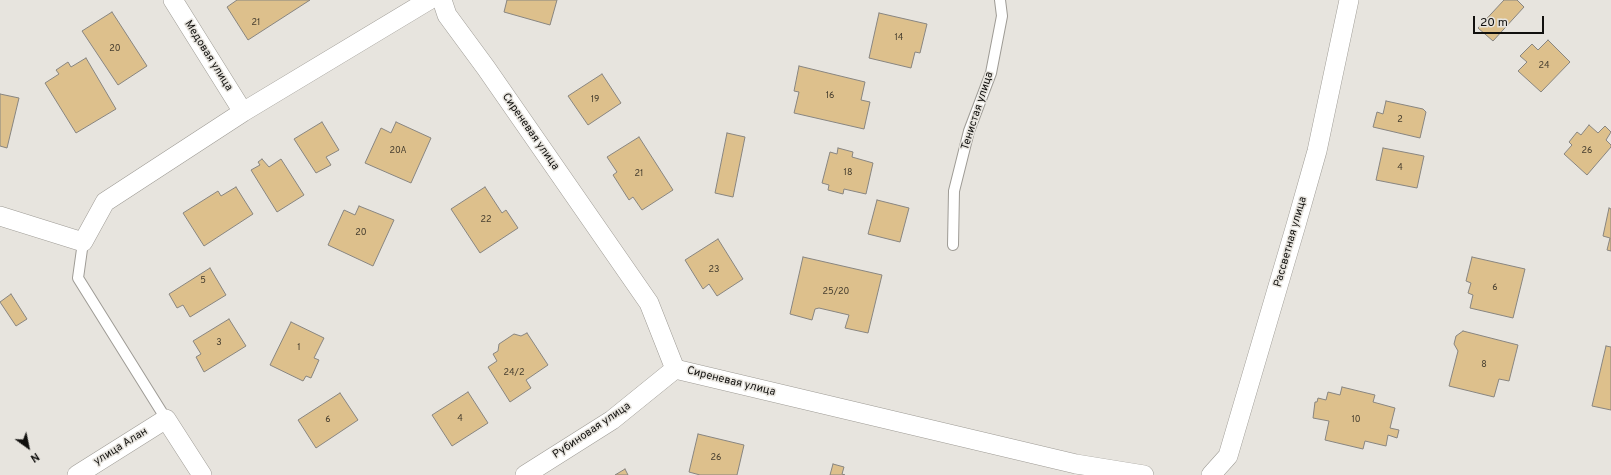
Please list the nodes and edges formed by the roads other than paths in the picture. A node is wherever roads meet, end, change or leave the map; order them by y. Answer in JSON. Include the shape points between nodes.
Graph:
{"nodes":[{"id":1,"x":173,"y":0,"type":"edge"},
{"id":2,"x":429,"y":0,"type":"edge"},
{"id":3,"x":442,"y":0,"type":"edge"},
{"id":4,"x":1000,"y":0,"type":"edge"},
{"id":5,"x":1348,"y":0,"type":"edge"},
{"id":6,"x":244,"y":112,"type":"junction"},
{"id":7,"x":0,"y":216,"type":"edge"},
{"id":8,"x":83,"y":242,"type":"junction"},
{"id":9,"x":953,"y":246,"type":"dead end"},
{"id":10,"x":674,"y":369,"type":"junction"},
{"id":11,"x":166,"y":419,"type":"junction"},
{"id":12,"x":1074,"y":469,"type":"edge"},
{"id":13,"x":77,"y":475,"type":"edge"},
{"id":14,"x":202,"y":475,"type":"edge"},
{"id":15,"x":525,"y":475,"type":"edge"},
{"id":16,"x":1144,"y":475,"type":"edge"},
{"id":17,"x":1211,"y":475,"type":"edge"}],
"edges":[{"from":1,"to":6,"type":"street","name":"Медовая улица"},
{"from":2,"to":6,"type":"street"},
{"from":3,"to":10,"type":"street","name":"Сиреневая улица","via":[[446,15],[486,68],[648,303]]},
{"from":4,"to":9,"type":"lane","name":"Тенистая улица","via":[[1002,16],[991,73],[969,131],[954,191]]},
{"from":5,"to":17,"type":"street","name":"Рассветная улица","via":[[1317,151],[1296,225],[1228,456]]},
{"from":6,"to":8,"type":"street","via":[[105,202]]},
{"from":7,"to":8,"type":"street"},
{"from":8,"to":11,"type":"lane","via":[[78,278]]},
{"from":10,"to":12,"type":"street","name":"Сиреневая улица"},
{"from":10,"to":15,"type":"street","name":"Рубиновая улица","via":[[612,420]]},
{"from":11,"to":13,"type":"street","name":"улица Алан"},
{"from":11,"to":14,"type":"street"},
{"from":12,"to":16,"type":"street","name":"Сиреневая улица"}]}
